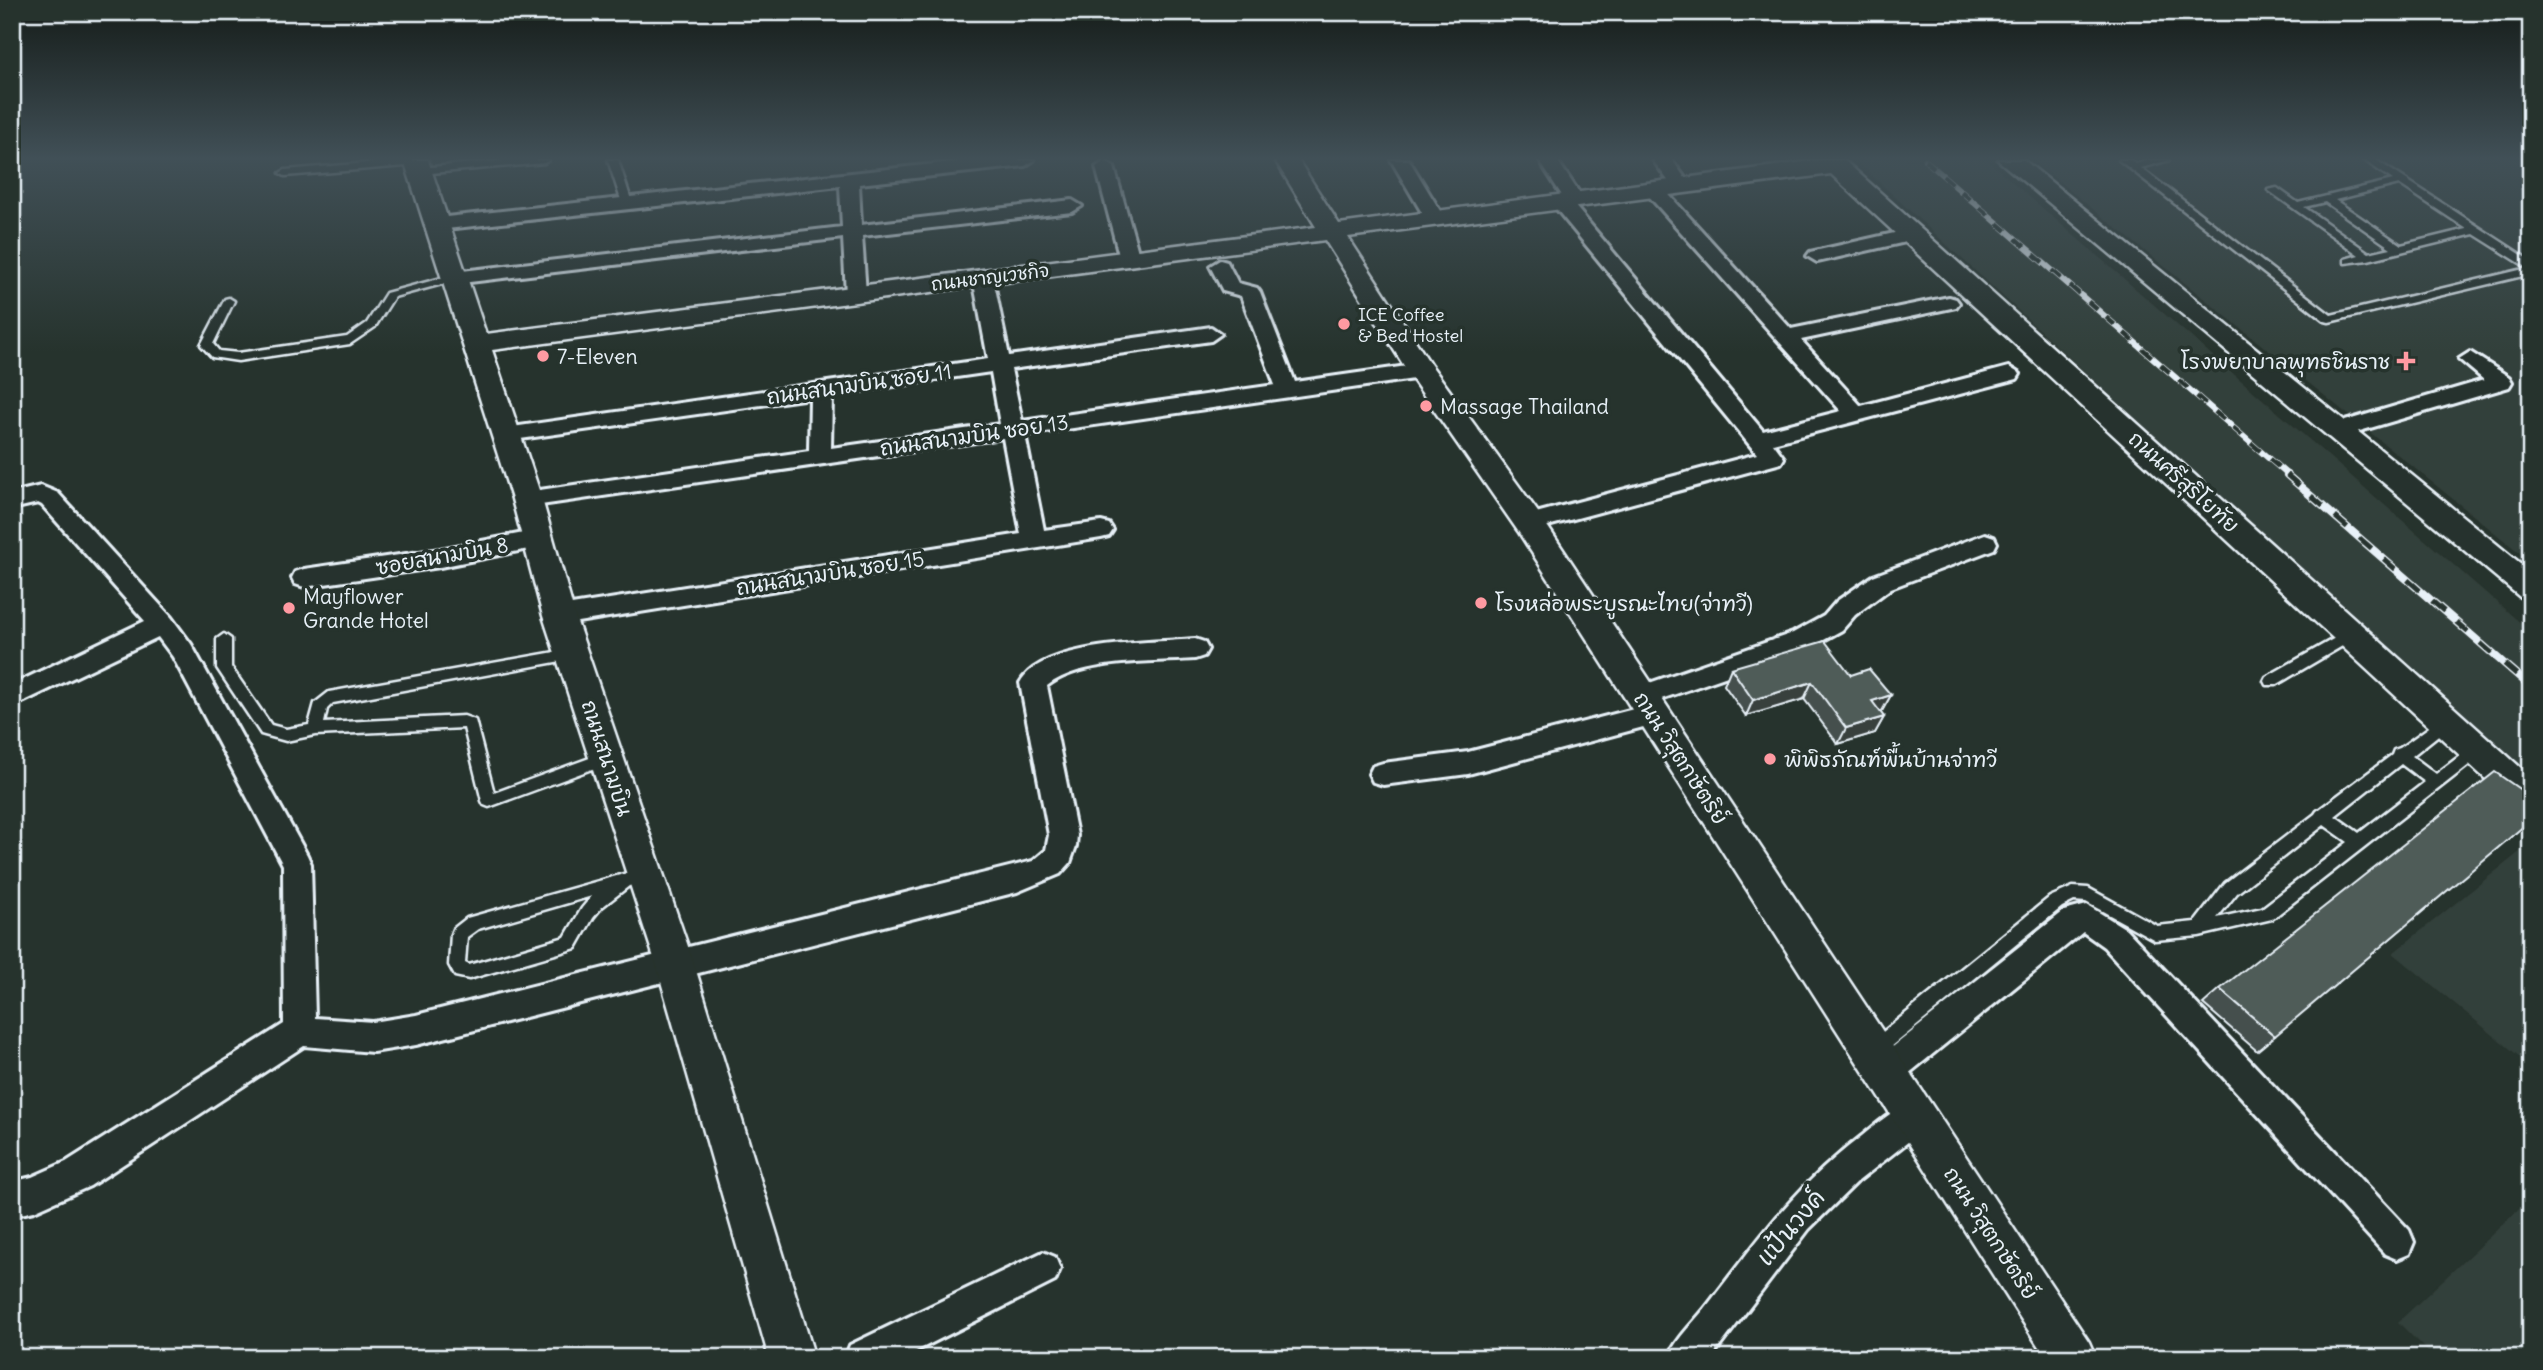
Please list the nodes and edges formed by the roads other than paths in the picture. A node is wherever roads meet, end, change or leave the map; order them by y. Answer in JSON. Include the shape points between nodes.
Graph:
{"nodes":[{"id":1,"x":437,"y":224,"type":"edge"},
{"id":2,"x":852,"y":224,"type":"edge"},
{"id":3,"x":914,"y":224,"type":"edge"},
{"id":4,"x":1120,"y":224,"type":"edge"},
{"id":5,"x":1329,"y":224,"type":"edge"},
{"id":6,"x":1397,"y":224,"type":"edge"},
{"id":7,"x":1586,"y":224,"type":"edge"},
{"id":8,"x":1685,"y":224,"type":"edge"},
{"id":9,"x":1898,"y":224,"type":"edge"},
{"id":10,"x":2086,"y":224,"type":"edge"},
{"id":11,"x":2206,"y":224,"type":"edge"},
{"id":12,"x":2322,"y":224,"type":"edge"},
{"id":13,"x":2365,"y":224,"type":"edge"},
{"id":14,"x":2467,"y":224,"type":"edge"},
{"id":15,"x":2476,"y":230,"type":"junction"},
{"id":16,"x":852,"y":231,"type":"junction"},
{"id":17,"x":1334,"y":232,"type":"junction"},
{"id":18,"x":1912,"y":235,"type":"junction"},
{"id":19,"x":2400,"y":248,"type":"junction"},
{"id":20,"x":1817,"y":256,"type":"dead end"},
{"id":21,"x":2368,"y":257,"type":"junction"},
{"id":22,"x":1130,"y":258,"type":"junction"},
{"id":23,"x":2348,"y":261,"type":"dead end"},
{"id":24,"x":1220,"y":266,"type":"dead end"},
{"id":25,"x":2531,"y":268,"type":"edge"},
{"id":26,"x":453,"y":278,"type":"junction"},
{"id":27,"x":983,"y":278,"type":"junction"},
{"id":28,"x":856,"y":294,"type":"junction"},
{"id":29,"x":229,"y":301,"type":"dead end"},
{"id":30,"x":1949,"y":303,"type":"dead end"},
{"id":31,"x":1211,"y":334,"type":"dead end"},
{"id":32,"x":1786,"y":336,"type":"junction"},
{"id":33,"x":475,"y":344,"type":"junction"},
{"id":34,"x":2470,"y":359,"type":"dead end"},
{"id":35,"x":1000,"y":364,"type":"junction"},
{"id":36,"x":1421,"y":371,"type":"junction"},
{"id":37,"x":2009,"y":374,"type":"dead end"},
{"id":38,"x":821,"y":390,"type":"junction"},
{"id":39,"x":1288,"y":391,"type":"junction"},
{"id":40,"x":1857,"y":415,"type":"junction"},
{"id":41,"x":1013,"y":430,"type":"junction"},
{"id":42,"x":2336,"y":431,"type":"junction"},
{"id":43,"x":506,"y":434,"type":"junction"},
{"id":44,"x":1758,"y":440,"type":"junction"},
{"id":45,"x":820,"y":457,"type":"junction"},
{"id":46,"x":527,"y":499,"type":"junction"},
{"id":47,"x":12,"y":501,"type":"edge"},
{"id":48,"x":1529,"y":523,"type":"junction"},
{"id":49,"x":1101,"y":530,"type":"dead end"},
{"id":50,"x":539,"y":539,"type":"junction"},
{"id":51,"x":1034,"y":540,"type":"junction"},
{"id":52,"x":1985,"y":543,"type":"dead end"},
{"id":53,"x":304,"y":579,"type":"dead end"},
{"id":54,"x":2531,"y":589,"type":"edge"},
{"id":55,"x":559,"y":616,"type":"junction"},
{"id":56,"x":162,"y":624,"type":"junction"},
{"id":57,"x":2351,"y":634,"type":"junction"},
{"id":58,"x":224,"y":639,"type":"dead end"},
{"id":59,"x":1195,"y":649,"type":"dead end"},
{"id":60,"x":572,"y":654,"type":"junction"},
{"id":61,"x":2271,"y":681,"type":"dead end"},
{"id":62,"x":12,"y":697,"type":"edge"},
{"id":63,"x":1647,"y":706,"type":"junction"},
{"id":64,"x":2446,"y":721,"type":"junction"},
{"id":65,"x":315,"y":729,"type":"junction"},
{"id":66,"x":2478,"y":750,"type":"junction"},
{"id":67,"x":2399,"y":754,"type":"junction"},
{"id":68,"x":607,"y":758,"type":"junction"},
{"id":69,"x":1383,"y":774,"type":"dead end"},
{"id":70,"x":2436,"y":782,"type":"junction"},
{"id":71,"x":2531,"y":799,"type":"edge"},
{"id":72,"x":2322,"y":815,"type":"junction"},
{"id":73,"x":2359,"y":842,"type":"junction"},
{"id":74,"x":635,"y":877,"type":"junction"},
{"id":75,"x":2199,"y":929,"type":"junction"},
{"id":76,"x":675,"y":964,"type":"junction"},
{"id":77,"x":300,"y":1031,"type":"junction"},
{"id":78,"x":1879,"y":1062,"type":"junction"},
{"id":79,"x":1915,"y":1116,"type":"junction"},
{"id":80,"x":12,"y":1199,"type":"edge"},
{"id":81,"x":2397,"y":1242,"type":"dead end"},
{"id":82,"x":1043,"y":1269,"type":"dead end"},
{"id":83,"x":792,"y":1358,"type":"edge"},
{"id":84,"x":863,"y":1358,"type":"edge"},
{"id":85,"x":1686,"y":1358,"type":"edge"},
{"id":86,"x":2073,"y":1358,"type":"edge"}],
"edges":[{"from":1,"to":26,"type":"street","name":"ถนนสนามบิน"},
{"from":2,"to":16,"type":"street"},
{"from":3,"to":16,"type":"street"},
{"from":4,"to":22,"type":"street"},
{"from":5,"to":17,"type":"street","name":"ถนน วิสุตกษัตริย์"},
{"from":6,"to":17,"type":"street","name":"ถนนชาญเวชกิจ"},
{"from":7,"to":44,"type":"street"},
{"from":8,"to":32,"type":"street"},
{"from":9,"to":18,"type":"street","name":"ถนนศรีสุริโยทัย"},
{"from":10,"to":42,"type":"street"},
{"from":11,"to":25,"type":"lane","via":[[2329,319]]},
{"from":12,"to":21,"type":"lane"},
{"from":13,"to":19,"type":"lane"},
{"from":14,"to":15,"type":"lane"},
{"from":15,"to":19,"type":"lane"},
{"from":15,"to":25,"type":"lane"},
{"from":16,"to":26,"type":"street"},
{"from":16,"to":28,"type":"street"},
{"from":17,"to":22,"type":"street","name":"ถนนชาญเวชกิจ"},
{"from":17,"to":36,"type":"street","name":"ถนน วิสุตกษัตริย์"},
{"from":18,"to":20,"type":"street"},
{"from":18,"to":57,"type":"street","name":"ถนนศรีสุริโยทัย"},
{"from":19,"to":21,"type":"lane"},
{"from":21,"to":23,"type":"lane"},
{"from":22,"to":27,"type":"street","name":"ถนนชาญเวชกิจ"},
{"from":24,"to":39,"type":"street","via":[[1230,287],[1250,292]]},
{"from":26,"to":29,"type":"lane","via":[[390,295],[371,325],[351,340],[238,357],[216,354],[207,345]]},
{"from":26,"to":33,"type":"street","name":"ถนนสนามบิน"},
{"from":27,"to":28,"type":"street","name":"ถนนชาญเวชกิจ"},
{"from":27,"to":35,"type":"street"},
{"from":28,"to":33,"type":"street","name":"ถนนชาญเวชกิจ"},
{"from":30,"to":32,"type":"street"},
{"from":31,"to":35,"type":"street","name":"ถนนสนามบิน ซอย 11"},
{"from":32,"to":40,"type":"street"},
{"from":33,"to":43,"type":"street","name":"ถนนสนามบิน"},
{"from":34,"to":42,"type":"street","via":[[2501,382]]},
{"from":35,"to":38,"type":"street","name":"ถนนสนามบิน ซอย 11"},
{"from":35,"to":41,"type":"street"},
{"from":36,"to":39,"type":"street","name":"ถนนสนามบิน ซอย 13"},
{"from":36,"to":48,"type":"street","name":"ถนน วิสุตกษัตริย์"},
{"from":37,"to":40,"type":"street"},
{"from":38,"to":43,"type":"street","name":"ถนนสนามบิน ซอย 11"},
{"from":38,"to":45,"type":"street"},
{"from":39,"to":41,"type":"street","name":"ถนนสนามบิน ซอย 13"},
{"from":40,"to":44,"type":"street"},
{"from":41,"to":45,"type":"street","name":"ถนนสนามบิน ซอย 13"},
{"from":41,"to":51,"type":"street"},
{"from":42,"to":54,"type":"street"},
{"from":43,"to":46,"type":"street","name":"ถนนสนามบิน"},
{"from":44,"to":48,"type":"street","via":[[1773,458]]},
{"from":45,"to":46,"type":"street","name":"ถนนสนามบิน ซอย 13"},
{"from":46,"to":50,"type":"street","name":"ถนนสนามบิน"},
{"from":47,"to":56,"type":"street","via":[[41,494],[50,499]]},
{"from":48,"to":63,"type":"street","name":"ถนน วิสุตกษัตริย์"},
{"from":49,"to":51,"type":"street","name":"ถนนสนามบิน ซอย 15"},
{"from":50,"to":53,"type":"street","name":"ซอยสนามบิน 8"},
{"from":50,"to":55,"type":"street","name":"ถนนสนามบิน"},
{"from":51,"to":55,"type":"street","name":"ถนนสนามบิน ซอย 15"},
{"from":52,"to":63,"type":"street","via":[[1882,582],[1833,623],[1802,640]]},
{"from":55,"to":60,"type":"street","name":"ถนนสนามบิน"},
{"from":56,"to":62,"type":"street"},
{"from":56,"to":77,"type":"street","via":[[182,651],[297,864]]},
{"from":57,"to":61,"type":"lane"},
{"from":57,"to":64,"type":"street","name":"ถนนศรีสุริโยทัย"},
{"from":58,"to":65,"type":"lane","via":[[224,668],[261,726],[286,735]]},
{"from":59,"to":76,"type":"street","via":[[1075,663],[1051,669],[1033,683],[1063,835],[1059,860],[1046,869]]},
{"from":60,"to":65,"type":"lane","via":[[329,698],[320,708]]},
{"from":60,"to":68,"type":"street","name":"ถนนสนามบิน"},
{"from":63,"to":69,"type":"street","via":[[1481,760]]},
{"from":63,"to":78,"type":"street","name":"ถนน วิสุตกษัตริย์"},
{"from":64,"to":66,"type":"street","name":"ถนนศรีสุริโยทัย"},
{"from":64,"to":67,"type":"lane"},
{"from":65,"to":68,"type":"lane","via":[[423,722],[470,724],[489,801]]},
{"from":66,"to":70,"type":"lane"},
{"from":66,"to":71,"type":"street","name":"ถนนศรีสุริโยทัย"},
{"from":67,"to":70,"type":"lane"},
{"from":67,"to":72,"type":"lane"},
{"from":68,"to":74,"type":"street","name":"ถนนสนามบิน"},
{"from":70,"to":73,"type":"lane"},
{"from":72,"to":73,"type":"lane"},
{"from":72,"to":75,"type":"lane","via":[[2231,888]]},
{"from":73,"to":75,"type":"lane","via":[[2266,914]]},
{"from":74,"to":74,"type":"lane","via":[[466,926],[457,942],[457,965],[469,972],[570,943],[595,904]]},
{"from":74,"to":76,"type":"street","name":"ถนนสนามบิน"},
{"from":75,"to":78,"type":"lane","via":[[2155,933],[2088,895],[2073,894],[2056,902]]},
{"from":76,"to":77,"type":"street","via":[[416,1030],[373,1037]]},
{"from":76,"to":83,"type":"street","name":"ถนนสนามบิน"},
{"from":77,"to":80,"type":"street","via":[[78,1174]]},
{"from":78,"to":79,"type":"street","name":"ถนน วิสุตกษัตริย์"},
{"from":78,"to":81,"type":"street","via":[[2075,920],[2087,918],[2115,938]]},
{"from":79,"to":85,"type":"street","name":"แป้นวงค์","via":[[1829,1181],[1782,1233],[1713,1330]]},
{"from":79,"to":86,"type":"street","name":"ถนน วิสุตกษัตริย์"},
{"from":82,"to":84,"type":"street"}]}
